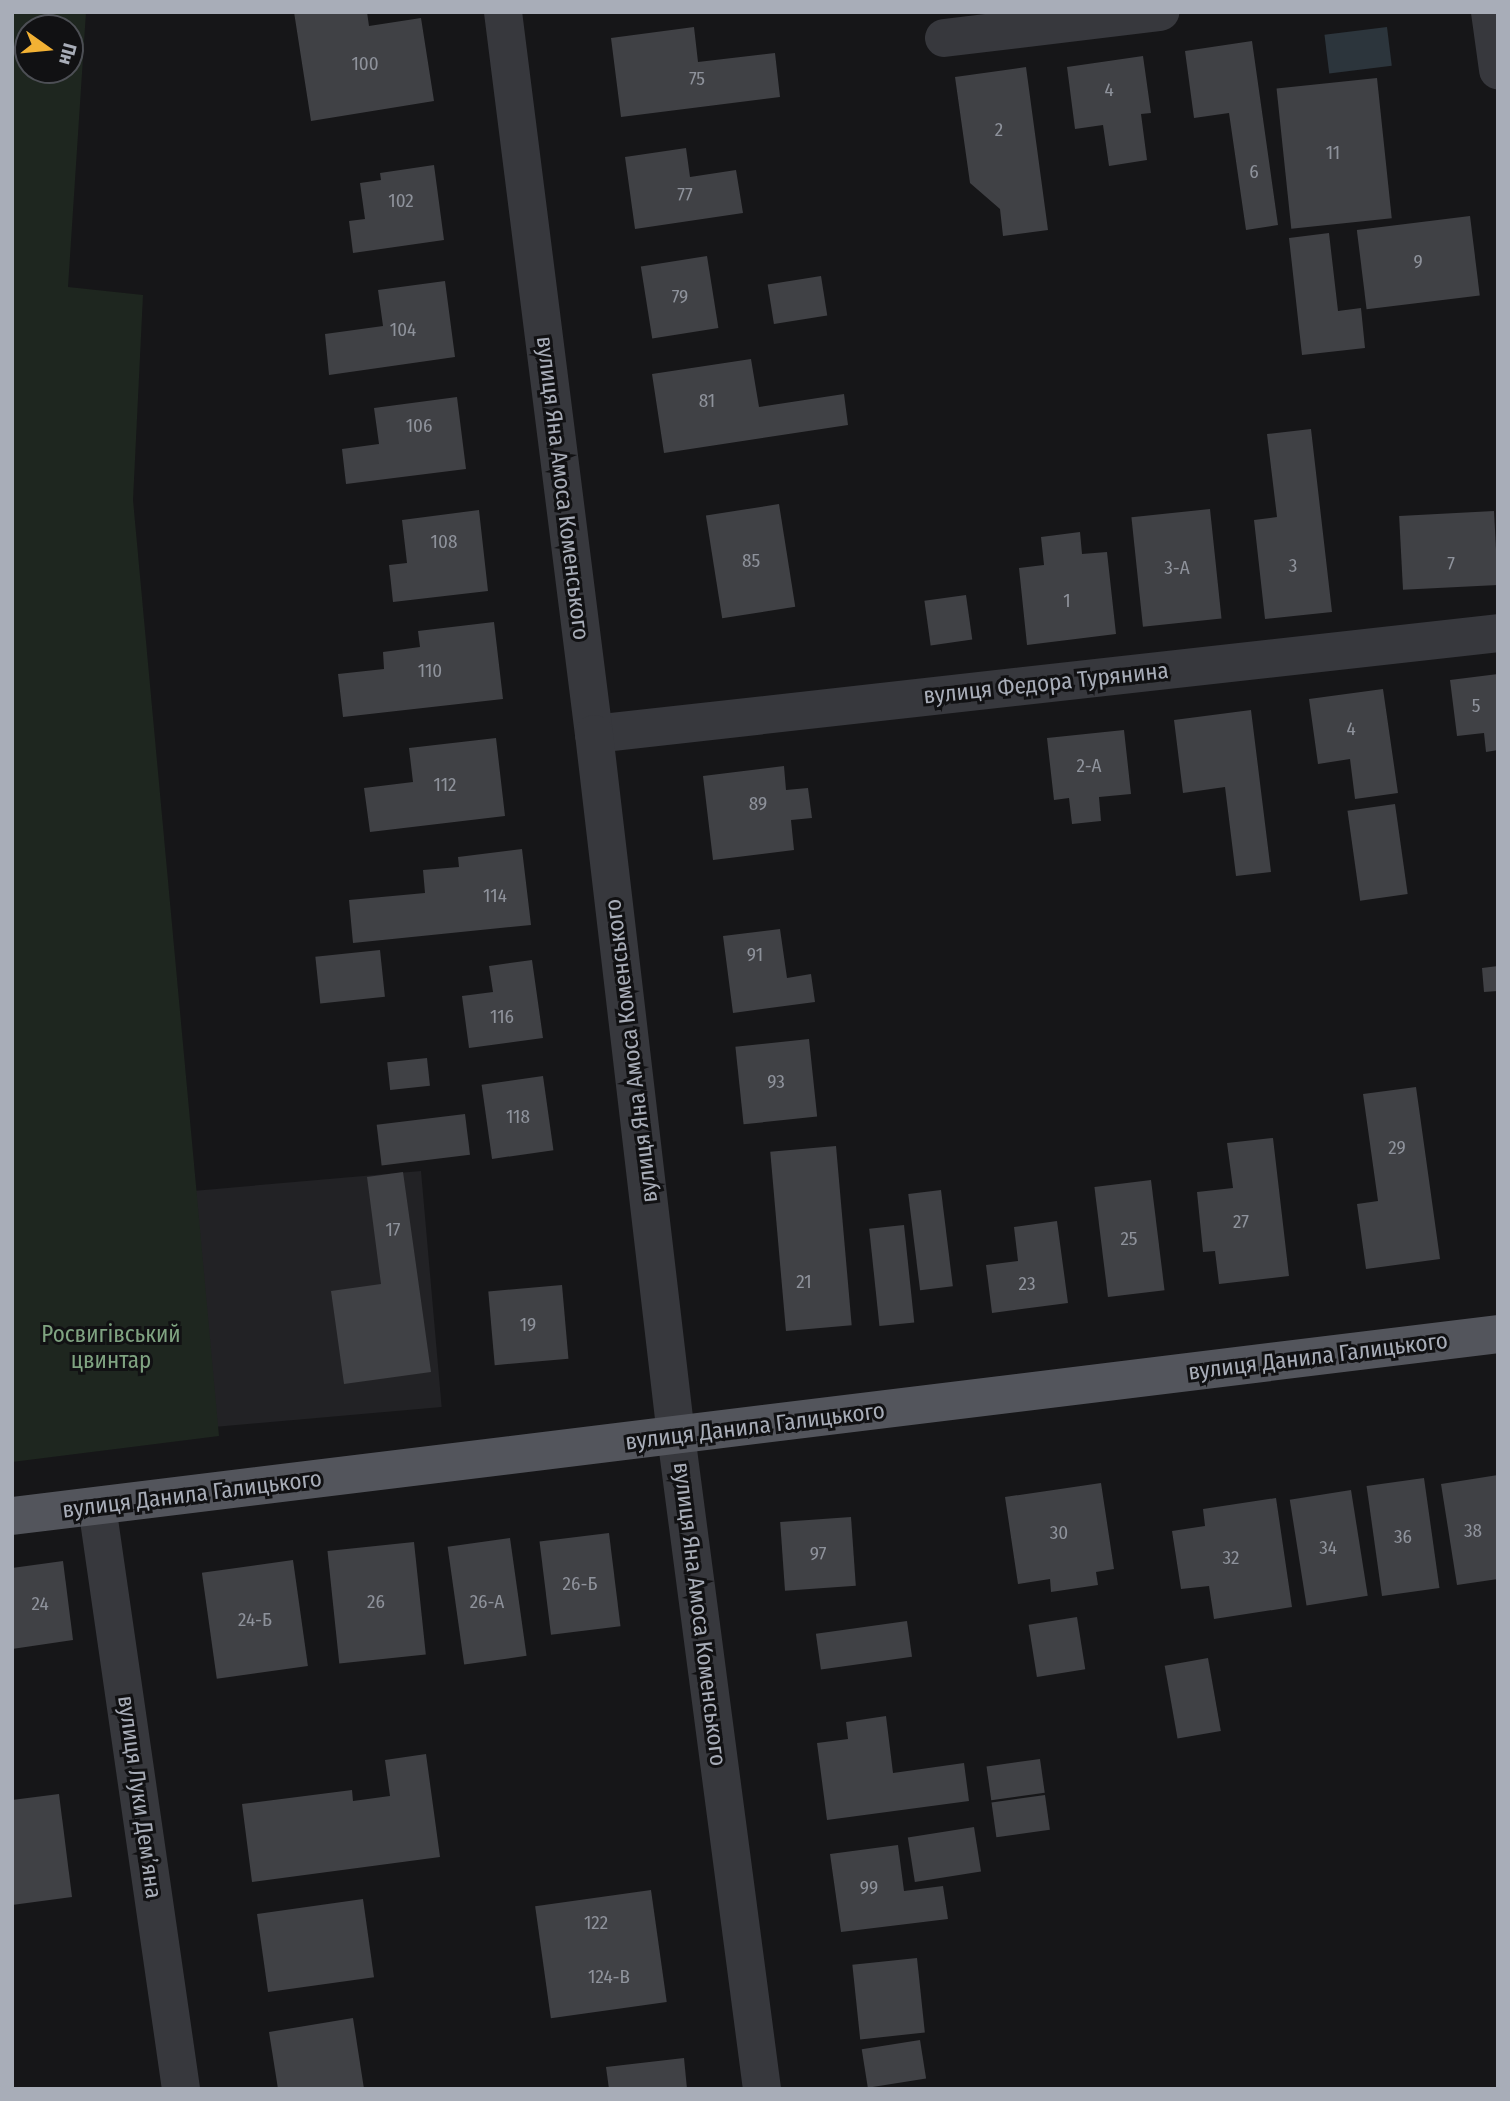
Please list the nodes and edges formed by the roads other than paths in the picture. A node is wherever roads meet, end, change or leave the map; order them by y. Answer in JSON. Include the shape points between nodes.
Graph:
{"nodes":[{"id":1,"x":503,"y":12,"type":"edge"},
{"id":2,"x":1160,"y":12,"type":"edge"},
{"id":3,"x":1490,"y":12,"type":"edge"},
{"id":4,"x":944,"y":38,"type":"dead end"},
{"id":5,"x":1498,"y":70,"type":"edge"},
{"id":6,"x":1498,"y":633,"type":"edge"},
{"id":7,"x":594,"y":734,"type":"junction"},
{"id":8,"x":1498,"y":1334,"type":"edge"},
{"id":9,"x":676,"y":1436,"type":"junction"},
{"id":10,"x":97,"y":1506,"type":"junction"},
{"id":11,"x":12,"y":1516,"type":"edge"},
{"id":12,"x":181,"y":2089,"type":"edge"},
{"id":13,"x":762,"y":2089,"type":"edge"}],
"edges":[{"from":1,"to":7,"type":"street","name":"вулиця Яна Амоса Коменського"},
{"from":2,"to":4,"type":"street"},
{"from":3,"to":5,"type":"street"},
{"from":6,"to":7,"type":"street","name":"вулиця Федора Турянина"},
{"from":7,"to":9,"type":"street","name":"вулиця Яна Амоса Коменського"},
{"from":8,"to":9,"type":"main road","name":"вулиця Данила Галицького"},
{"from":9,"to":10,"type":"main road","name":"вулиця Данила Галицького"},
{"from":9,"to":13,"type":"street","name":"вулиця Яна Амоса Коменського"},
{"from":10,"to":11,"type":"main road","name":"вулиця Данила Галицького"},
{"from":10,"to":12,"type":"street","name":"вулиця Луки Демʼяна"}]}
